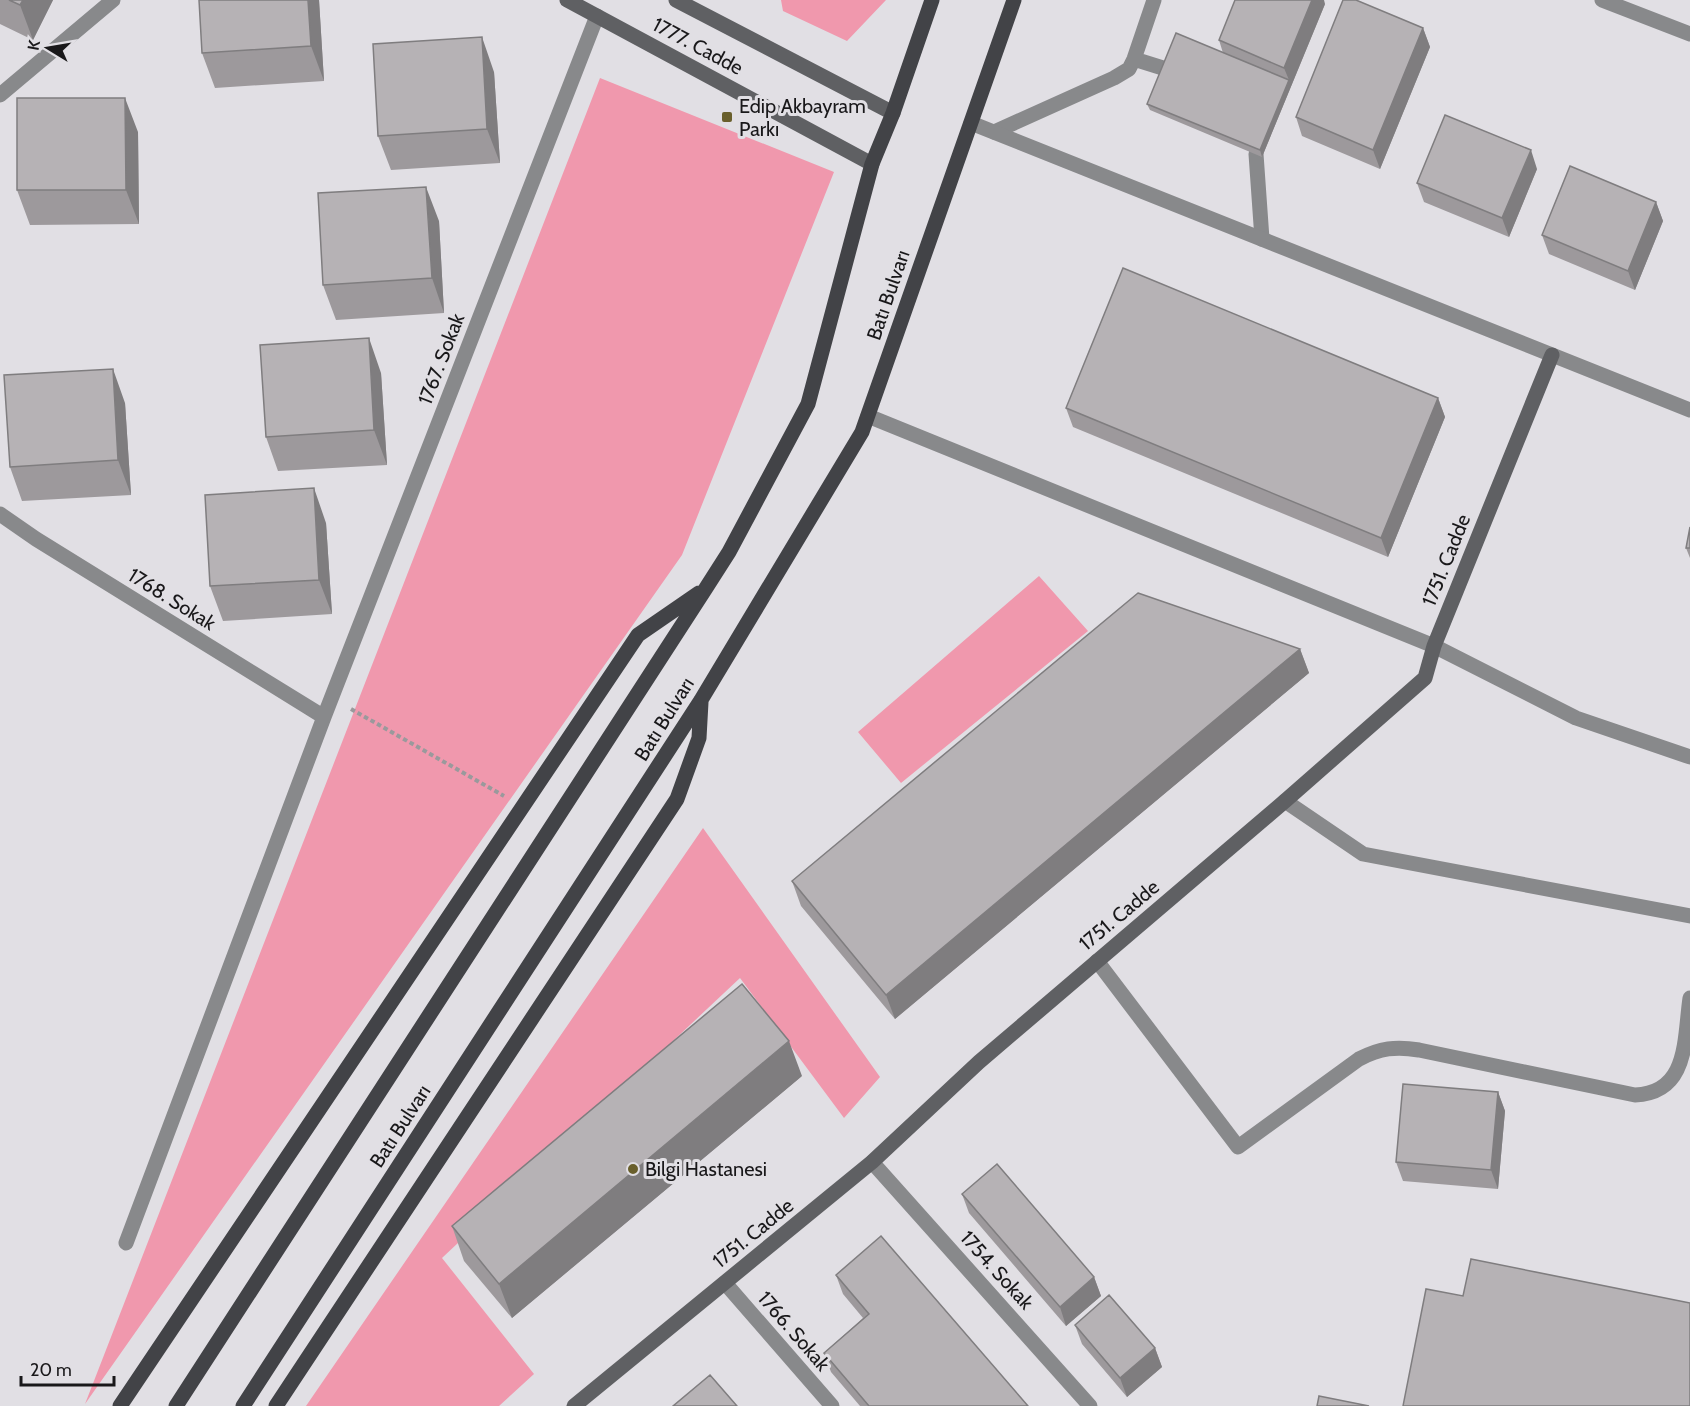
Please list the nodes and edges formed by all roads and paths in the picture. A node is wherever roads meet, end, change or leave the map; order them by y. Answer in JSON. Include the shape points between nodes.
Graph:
{"nodes":[{"id":1,"x":113,"y":0,"type":"edge"},
{"id":2,"x":567,"y":0,"type":"edge"},
{"id":3,"x":676,"y":0,"type":"edge"},
{"id":4,"x":932,"y":0,"type":"edge"},
{"id":5,"x":1014,"y":0,"type":"edge"},
{"id":6,"x":1154,"y":0,"type":"edge"},
{"id":7,"x":1602,"y":0,"type":"edge"},
{"id":8,"x":597,"y":16,"type":"junction"},
{"id":9,"x":1690,"y":34,"type":"edge"},
{"id":10,"x":1134,"y":59,"type":"junction"},
{"id":11,"x":1166,"y":69,"type":"edge"},
{"id":12,"x":0,"y":94,"type":"edge"},
{"id":13,"x":893,"y":113,"type":"junction"},
{"id":14,"x":971,"y":123,"type":"junction"},
{"id":15,"x":994,"y":132,"type":"junction"},
{"id":16,"x":1256,"y":154,"type":"edge"},
{"id":17,"x":872,"y":164,"type":"junction"},
{"id":18,"x":1262,"y":239,"type":"junction"},
{"id":19,"x":1552,"y":355,"type":"junction"},
{"id":20,"x":1690,"y":410,"type":"edge"},
{"id":21,"x":868,"y":416,"type":"junction"},
{"id":22,"x":0,"y":514,"type":"edge"},
{"id":23,"x":706,"y":588,"type":"junction"},
{"id":24,"x":1434,"y":646,"type":"junction"},
{"id":25,"x":331,"y":698,"type":"junction"},
{"id":26,"x":701,"y":700,"type":"junction"},
{"id":27,"x":324,"y":717,"type":"junction"},
{"id":28,"x":1690,"y":757,"type":"edge"},
{"id":29,"x":1285,"y":801,"type":"junction"},
{"id":30,"x":523,"y":806,"type":"junction"},
{"id":31,"x":1690,"y":916,"type":"edge"},
{"id":32,"x":1097,"y":961,"type":"junction"},
{"id":33,"x":1690,"y":998,"type":"edge"},
{"id":34,"x":873,"y":1162,"type":"junction"},
{"id":35,"x":126,"y":1243,"type":"dead end"},
{"id":36,"x":725,"y":1283,"type":"junction"},
{"id":37,"x":120,"y":1406,"type":"edge"},
{"id":38,"x":176,"y":1406,"type":"edge"},
{"id":39,"x":243,"y":1406,"type":"edge"},
{"id":40,"x":276,"y":1406,"type":"edge"},
{"id":41,"x":574,"y":1406,"type":"edge"},
{"id":42,"x":832,"y":1406,"type":"edge"},
{"id":43,"x":1090,"y":1406,"type":"edge"}],
"edges":[{"from":1,"to":12,"type":"street"},
{"from":2,"to":8,"type":"main road","name":"1777. Cadde"},
{"from":3,"to":13,"type":"main road","name":"1777. Cadde"},
{"from":4,"to":13,"type":"main road","name":"Batı Bulvarı"},
{"from":5,"to":14,"type":"main road","name":"Batı Bulvarı"},
{"from":6,"to":10,"type":"street"},
{"from":7,"to":9,"type":"street"},
{"from":8,"to":17,"type":"main road","name":"1777. Cadde"},
{"from":8,"to":25,"type":"street","name":"1767. Sokak"},
{"from":10,"to":11,"type":"street"},
{"from":10,"to":15,"type":"street","via":[[1129,69],[1114,78]]},
{"from":13,"to":17,"type":"main road","name":"Batı Bulvarı"},
{"from":14,"to":15,"type":"street"},
{"from":14,"to":21,"type":"main road","name":"Batı Bulvarı"},
{"from":15,"to":18,"type":"street"},
{"from":16,"to":18,"type":"street"},
{"from":17,"to":23,"type":"main road","name":"Batı Bulvarı","via":[[808,404]]},
{"from":18,"to":19,"type":"street"},
{"from":19,"to":20,"type":"street"},
{"from":19,"to":24,"type":"main road","name":"1751. Cadde"},
{"from":21,"to":24,"type":"street"},
{"from":21,"to":26,"type":"main road","name":"Batı Bulvarı"},
{"from":22,"to":27,"type":"street","name":"1768. Sokak"},
{"from":23,"to":30,"type":"main road","via":[[638,635]]},
{"from":23,"to":38,"type":"main road","name":"Batı Bulvarı"},
{"from":24,"to":28,"type":"street","via":[[1576,718]]},
{"from":24,"to":29,"type":"main road","name":"1751. Cadde","via":[[1425,678]]},
{"from":25,"to":27,"type":"street","name":"1767. Sokak"},
{"from":25,"to":30,"type":"path"},
{"from":26,"to":39,"type":"main road","name":"Batı Bulvarı"},
{"from":26,"to":40,"type":"main road","via":[[699,738],[677,799]]},
{"from":27,"to":35,"type":"street","name":"1767. Sokak"},
{"from":29,"to":31,"type":"street","via":[[1362,854]]},
{"from":29,"to":32,"type":"main road","name":"1751. Cadde"},
{"from":30,"to":37,"type":"main road"},
{"from":32,"to":33,"type":"street","via":[[1238,1147],[1359,1059],[1391,1047],[1635,1095],[1656,1091],[1666,1086],[1681,1064]]},
{"from":32,"to":34,"type":"main road","name":"1751. Cadde","via":[[979,1062]]},
{"from":34,"to":36,"type":"main road","name":"1751. Cadde"},
{"from":34,"to":43,"type":"street","name":"1754. Sokak"},
{"from":36,"to":41,"type":"main road","name":"1751. Cadde"},
{"from":36,"to":42,"type":"street","name":"1766. Sokak"}]}
